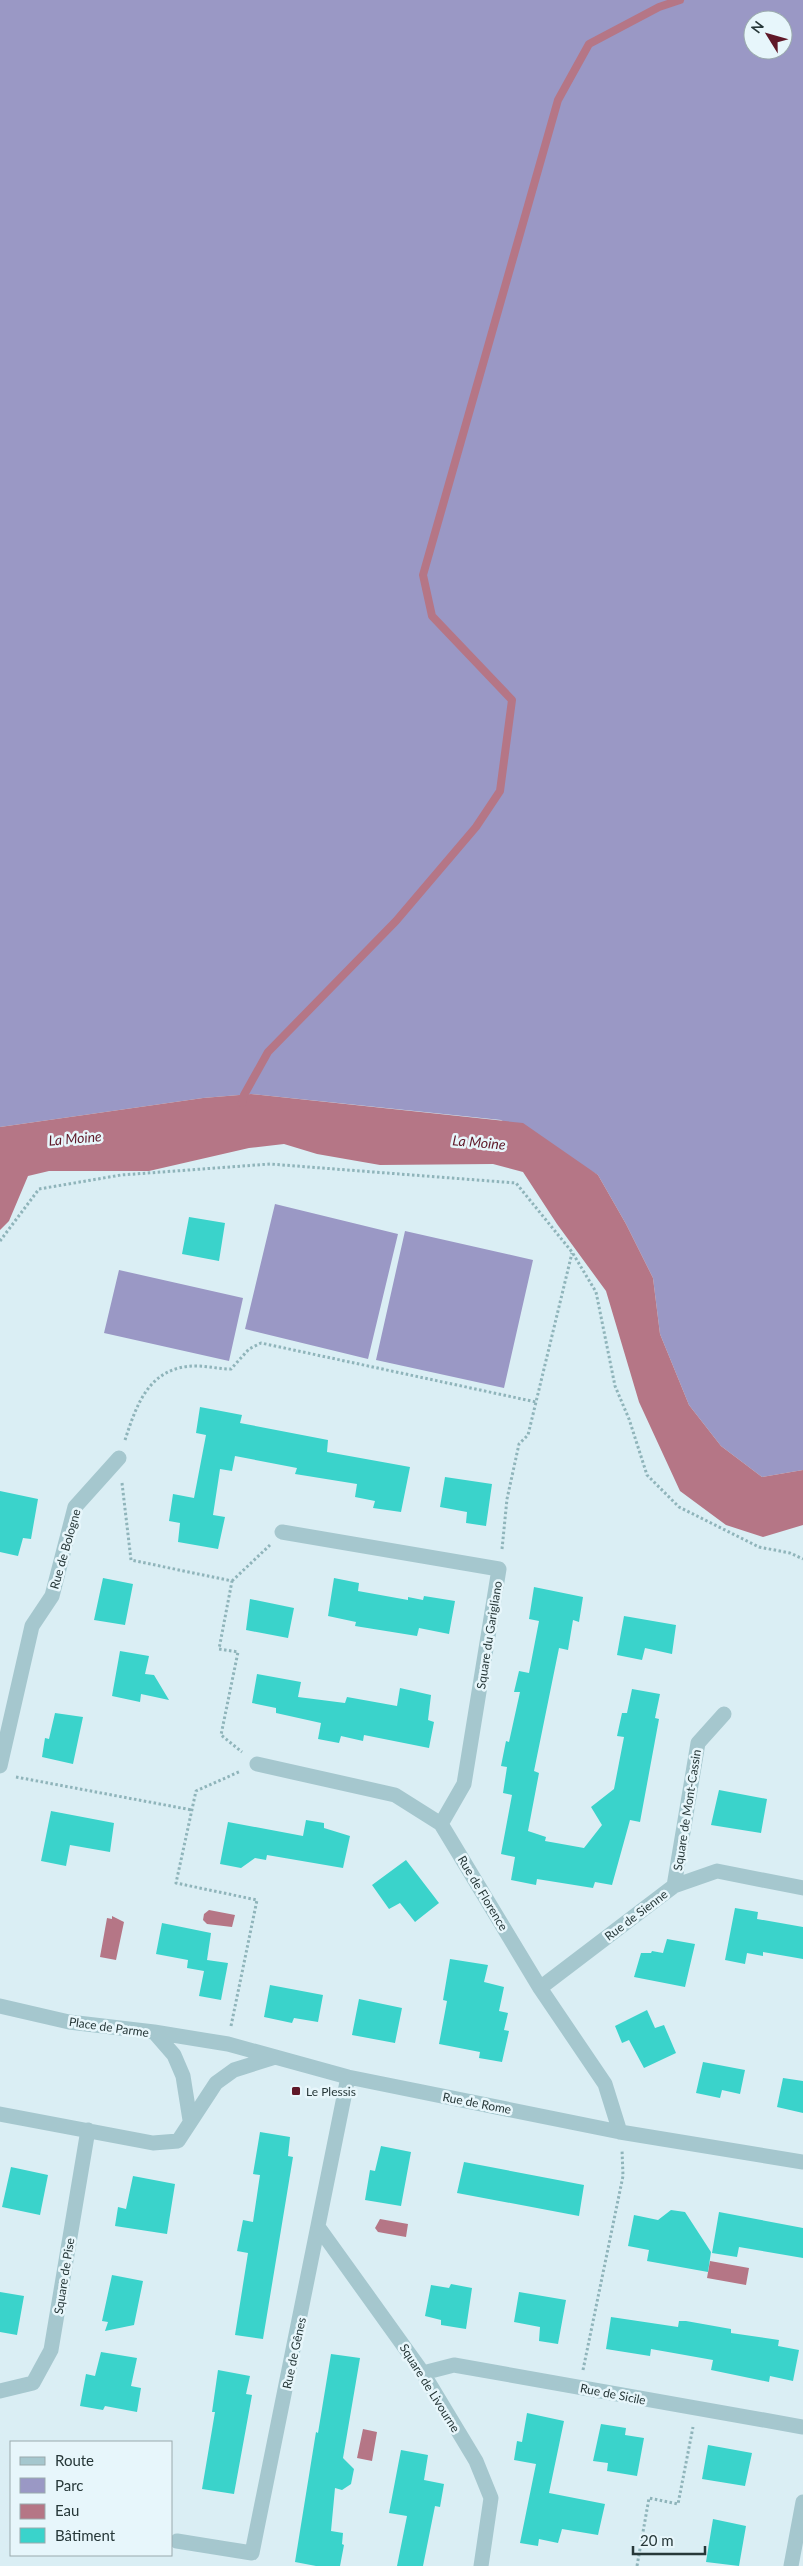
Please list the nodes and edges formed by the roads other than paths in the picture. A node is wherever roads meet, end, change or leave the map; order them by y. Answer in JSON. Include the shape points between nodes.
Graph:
{"nodes":[{"id":1,"x":119,"y":1458,"type":"road end"},
{"id":2,"x":282,"y":1532,"type":"road end"},
{"id":3,"x":724,"y":1714,"type":"dead end"},
{"id":4,"x":257,"y":1764,"type":"road end"},
{"id":5,"x":5,"y":1770,"type":"edge"},
{"id":6,"x":441,"y":1824,"type":"junction"},
{"id":7,"x":674,"y":1886,"type":"junction"},
{"id":8,"x":803,"y":1888,"type":"edge"},
{"id":9,"x":540,"y":1988,"type":"junction"},
{"id":10,"x":0,"y":2006,"type":"edge"},
{"id":11,"x":154,"y":2032,"type":"junction"},
{"id":12,"x":275,"y":2057,"type":"junction"},
{"id":13,"x":348,"y":2077,"type":"junction"},
{"id":14,"x":0,"y":2114,"type":"edge"},
{"id":15,"x":190,"y":2120,"type":"junction"},
{"id":16,"x":88,"y":2130,"type":"junction"},
{"id":17,"x":620,"y":2132,"type":"junction"},
{"id":18,"x":803,"y":2162,"type":"edge"},
{"id":19,"x":319,"y":2228,"type":"junction"},
{"id":20,"x":423,"y":2373,"type":"junction"},
{"id":21,"x":0,"y":2391,"type":"edge"},
{"id":22,"x":803,"y":2427,"type":"edge"},
{"id":23,"x":803,"y":2502,"type":"edge"},
{"id":24,"x":177,"y":2541,"type":"dead end"},
{"id":25,"x":481,"y":2566,"type":"edge"},
{"id":26,"x":791,"y":2566,"type":"edge"}],
"edges":[{"from":1,"to":5,"type":"street","name":"Rue de Bologne","via":[[75,1507],[52,1596],[32,1626]]},
{"from":2,"to":6,"type":"street","name":"Square du Garigliano","via":[[499,1569],[464,1784]]},
{"from":3,"to":7,"type":"street","name":"Square de Mont-Cassin","via":[[698,1743]]},
{"from":4,"to":6,"type":"street","name":"Rue de Florence","via":[[395,1795]]},
{"from":6,"to":9,"type":"street","name":"Rue de Florence"},
{"from":7,"to":8,"type":"street","name":"Rue de Sienne","via":[[717,1871]]},
{"from":7,"to":9,"type":"street","name":"Rue de Sienne"},
{"from":9,"to":17,"type":"street","name":"Rue de Florence","via":[[605,2084]]},
{"from":10,"to":11,"type":"street","name":"Place de Parme","via":[[69,2022]]},
{"from":11,"to":12,"type":"street","name":"Rue de Rome","via":[[228,2044]]},
{"from":11,"to":15,"type":"street","name":"Place de Parme","via":[[174,2055],[183,2076]]},
{"from":12,"to":13,"type":"street","name":"Rue de Rome"},
{"from":12,"to":15,"type":"street","via":[[234,2070],[216,2083]]},
{"from":13,"to":17,"type":"street","name":"Rue de Rome"},
{"from":13,"to":19,"type":"street","name":"Rue de Gênes"},
{"from":14,"to":16,"type":"street"},
{"from":15,"to":16,"type":"street","via":[[178,2141],[154,2143]]},
{"from":16,"to":21,"type":"street","name":"Square de Pise","via":[[51,2350],[32,2383]]},
{"from":17,"to":18,"type":"street","name":"Rue de Rome"},
{"from":19,"to":20,"type":"street","name":"Square de Livourne"},
{"from":19,"to":24,"type":"street","name":"Rue de Gênes","via":[[252,2553]]},
{"from":20,"to":22,"type":"street","name":"Rue de Sicile","via":[[454,2365]]},
{"from":20,"to":25,"type":"street","name":"Square de Livourne","via":[[476,2461],[491,2498]]},
{"from":23,"to":26,"type":"street"}]}
